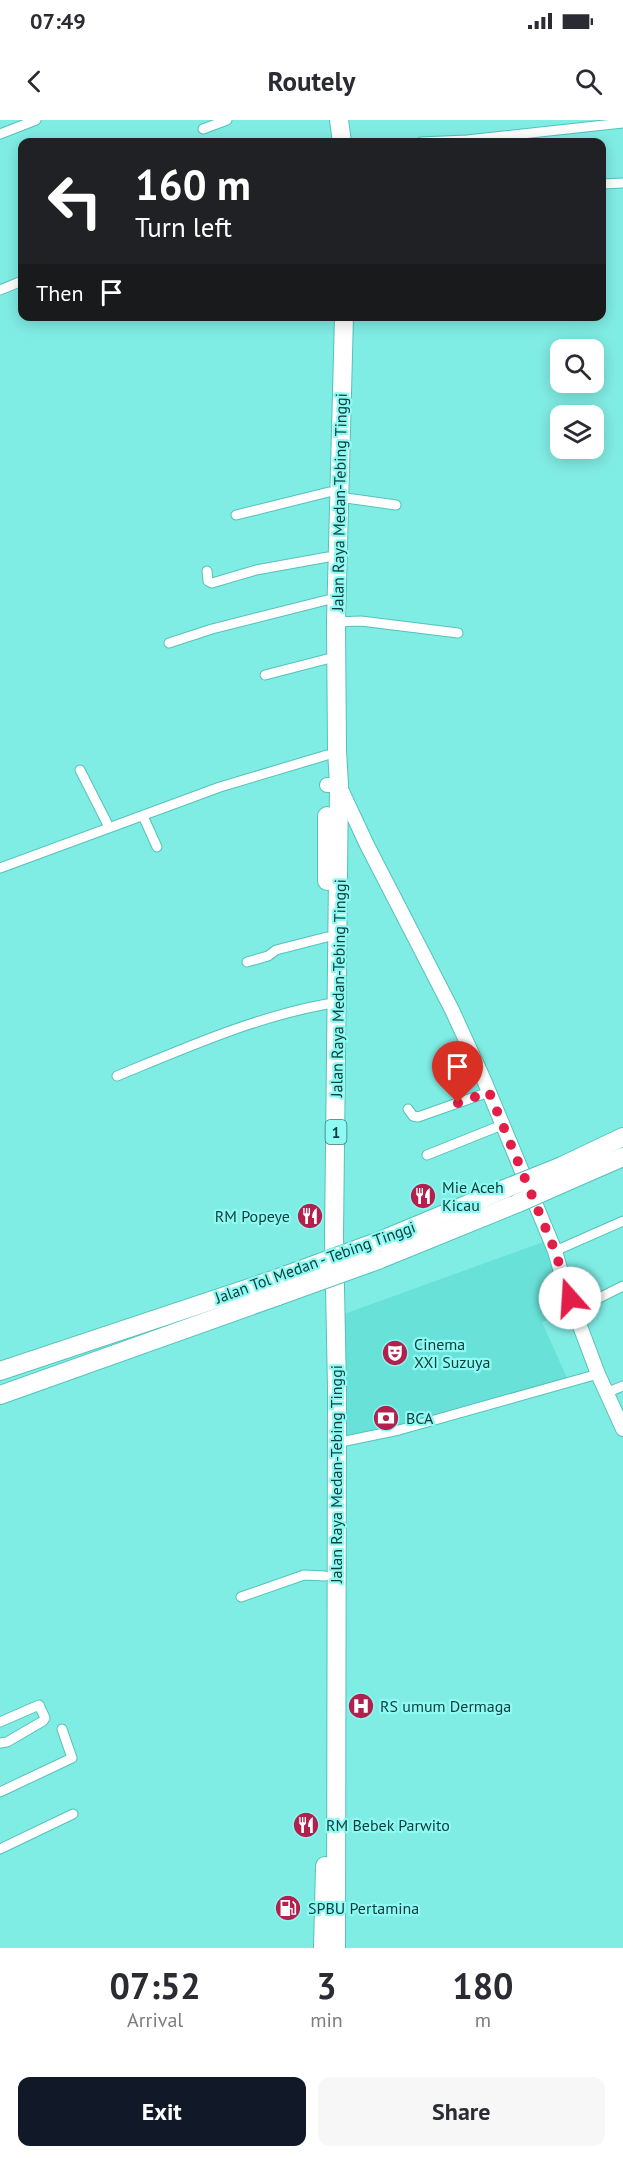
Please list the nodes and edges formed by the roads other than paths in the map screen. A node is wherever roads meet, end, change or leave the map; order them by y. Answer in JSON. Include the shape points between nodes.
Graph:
{"nodes":[{"id":1,"x":36,"y":120,"type":"edge"},
{"id":2,"x":227,"y":120,"type":"edge"},
{"id":3,"x":328,"y":120,"type":"edge"},
{"id":4,"x":339,"y":120,"type":"edge"},
{"id":5,"x":623,"y":123,"type":"edge"},
{"id":6,"x":203,"y":129,"type":"dead end"},
{"id":7,"x":0,"y":134,"type":"edge"},
{"id":8,"x":331,"y":138,"type":"edge"},
{"id":9,"x":341,"y":138,"type":"edge"},
{"id":10,"x":485,"y":138,"type":"edge"},
{"id":11,"x":623,"y":183,"type":"edge"},
{"id":12,"x":606,"y":184,"type":"edge"},
{"id":13,"x":18,"y":283,"type":"edge"},
{"id":14,"x":0,"y":290,"type":"edge"},
{"id":15,"x":331,"y":321,"type":"edge"},
{"id":16,"x":344,"y":321,"type":"edge"},
{"id":17,"x":334,"y":494,"type":"junction"},
{"id":18,"x":396,"y":505,"type":"dead end"},
{"id":19,"x":236,"y":515,"type":"dead end"},
{"id":20,"x":328,"y":557,"type":"junction"},
{"id":21,"x":207,"y":571,"type":"dead end"},
{"id":22,"x":327,"y":600,"type":"junction"},
{"id":23,"x":336,"y":622,"type":"junction"},
{"id":24,"x":458,"y":633,"type":"dead end"},
{"id":25,"x":169,"y":643,"type":"dead end"},
{"id":26,"x":327,"y":659,"type":"junction"},
{"id":27,"x":265,"y":675,"type":"dead end"},
{"id":28,"x":327,"y":755,"type":"junction"},
{"id":29,"x":80,"y":770,"type":"dead end"},
{"id":30,"x":333,"y":785,"type":"junction"},
{"id":31,"x":143,"y":816,"type":"junction"},
{"id":32,"x":346,"y":818,"type":"junction"},
{"id":33,"x":109,"y":827,"type":"junction"},
{"id":34,"x":157,"y":847,"type":"dead end"},
{"id":35,"x":0,"y":868,"type":"edge"},
{"id":36,"x":327,"y":937,"type":"junction"},
{"id":37,"x":247,"y":962,"type":"dead end"},
{"id":38,"x":327,"y":1004,"type":"junction"},
{"id":39,"x":117,"y":1076,"type":"dead end"},
{"id":40,"x":489,"y":1092,"type":"junction"},
{"id":41,"x":408,"y":1109,"type":"dead end"},
{"id":42,"x":502,"y":1125,"type":"junction"},
{"id":43,"x":623,"y":1137,"type":"edge"},
{"id":44,"x":427,"y":1155,"type":"dead end"},
{"id":45,"x":623,"y":1157,"type":"edge"},
{"id":46,"x":566,"y":1173,"type":"junction"},
{"id":47,"x":623,"y":1221,"type":"edge"},
{"id":48,"x":555,"y":1251,"type":"junction"},
{"id":49,"x":277,"y":1287,"type":"junction"},
{"id":50,"x":623,"y":1287,"type":"edge"},
{"id":51,"x":575,"y":1310,"type":"junction"},
{"id":52,"x":0,"y":1371,"type":"edge"},
{"id":53,"x":598,"y":1374,"type":"junction"},
{"id":54,"x":623,"y":1386,"type":"edge"},
{"id":55,"x":606,"y":1393,"type":"junction"},
{"id":56,"x":0,"y":1395,"type":"edge"},
{"id":57,"x":623,"y":1429,"type":"edge"},
{"id":58,"x":336,"y":1443,"type":"junction"},
{"id":59,"x":325,"y":1576,"type":"junction"},
{"id":60,"x":241,"y":1596,"type":"dead end"},
{"id":61,"x":0,"y":1722,"type":"edge"},
{"id":62,"x":62,"y":1729,"type":"dead end"},
{"id":63,"x":0,"y":1743,"type":"edge"},
{"id":64,"x":0,"y":1792,"type":"edge"},
{"id":65,"x":73,"y":1814,"type":"dead end"},
{"id":66,"x":0,"y":1849,"type":"edge"},
{"id":67,"x":323,"y":1948,"type":"edge"},
{"id":68,"x":336,"y":1948,"type":"edge"}],
"edges":[{"from":1,"to":7,"type":"street"},
{"from":2,"to":6,"type":"street"},
{"from":3,"to":8,"type":"highway"},
{"from":4,"to":9,"type":"highway"},
{"from":5,"to":10,"type":"street"},
{"from":11,"to":12,"type":"street"},
{"from":13,"to":14,"type":"street"},
{"from":15,"to":17,"type":"highway","name":"Jalan Raya Medan-Tebing Tinggi","number":"1"},
{"from":16,"to":17,"type":"highway","name":"Jalan Raya Medan-Tebing Tinggi","number":"1"},
{"from":17,"to":18,"type":"street"},
{"from":17,"to":19,"type":"street"},
{"from":17,"to":20,"type":"highway","name":"Jalan Raya Medan-Tebing Tinggi","number":"1"},
{"from":17,"to":23,"type":"highway","name":"Jalan Raya Medan-Tebing Tinggi","number":"1"},
{"from":20,"to":21,"type":"street","via":[[256,570],[212,583]]},
{"from":20,"to":22,"type":"highway","name":"Jalan Raya Medan-Tebing Tinggi","number":"1"},
{"from":22,"to":25,"type":"street"},
{"from":22,"to":26,"type":"highway","name":"Jalan Raya Medan-Tebing Tinggi","number":"1"},
{"from":23,"to":24,"type":"street","via":[[361,621]]},
{"from":23,"to":30,"type":"highway","name":"Jalan Raya Medan-Tebing Tinggi","number":"1","via":[[337,750]]},
{"from":26,"to":27,"type":"street"},
{"from":26,"to":28,"type":"highway","name":"Jalan Raya Medan-Tebing Tinggi","number":"1"},
{"from":28,"to":30,"type":"highway","name":"Jalan Raya Medan-Tebing Tinggi","number":"1"},
{"from":28,"to":31,"type":"street","via":[[220,787]]},
{"from":29,"to":33,"type":"street"},
{"from":30,"to":32,"type":"highway","name":"Jalan Raya Medan-Tebing Tinggi","number":"1"},
{"from":30,"to":36,"type":"highway","name":"Jalan Raya Medan-Tebing Tinggi","number":"1"},
{"from":31,"to":33,"type":"street"},
{"from":31,"to":34,"type":"street"},
{"from":32,"to":40,"type":"main road","via":[[452,1010]]},
{"from":32,"to":58,"type":"highway","name":"Jalan Raya Medan-Tebing Tinggi","number":"1","via":[[334,1236]]},
{"from":33,"to":35,"type":"street"},
{"from":36,"to":37,"type":"street"},
{"from":36,"to":38,"type":"highway","name":"Jalan Raya Medan-Tebing Tinggi","number":"1"},
{"from":38,"to":39,"type":"street","via":[[276,1016]]},
{"from":38,"to":59,"type":"highway","name":"Jalan Raya Medan-Tebing Tinggi","number":"1"},
{"from":40,"to":41,"type":"street","via":[[418,1117]]},
{"from":40,"to":42,"type":"main road"},
{"from":42,"to":44,"type":"street"},
{"from":42,"to":48,"type":"main road"},
{"from":43,"to":46,"type":"highway"},
{"from":45,"to":46,"type":"highway"},
{"from":46,"to":49,"type":"highway","bridge":true,"via":[[377,1251]]},
{"from":47,"to":48,"type":"street"},
{"from":48,"to":51,"type":"main road"},
{"from":49,"to":52,"type":"highway","name":"Jalan Tol Medan - Tebing Tinggi"},
{"from":49,"to":56,"type":"highway","name":"Jalan Tol Medan - Tebing Tinggi"},
{"from":50,"to":51,"type":"street"},
{"from":51,"to":53,"type":"main road"},
{"from":53,"to":55,"type":"main road"},
{"from":53,"to":58,"type":"street","via":[[399,1430]]},
{"from":54,"to":55,"type":"street"},
{"from":55,"to":57,"type":"main road"},
{"from":58,"to":68,"type":"highway","name":"Jalan Raya Medan-Tebing Tinggi","number":"1"},
{"from":59,"to":60,"type":"street","via":[[304,1575]]},
{"from":59,"to":67,"type":"highway","name":"Jalan Raya Medan-Tebing Tinggi","number":"1"},
{"from":61,"to":63,"type":"street","via":[[39,1705],[45,1718]]},
{"from":62,"to":64,"type":"street","via":[[72,1758]]},
{"from":65,"to":66,"type":"street"}]}
